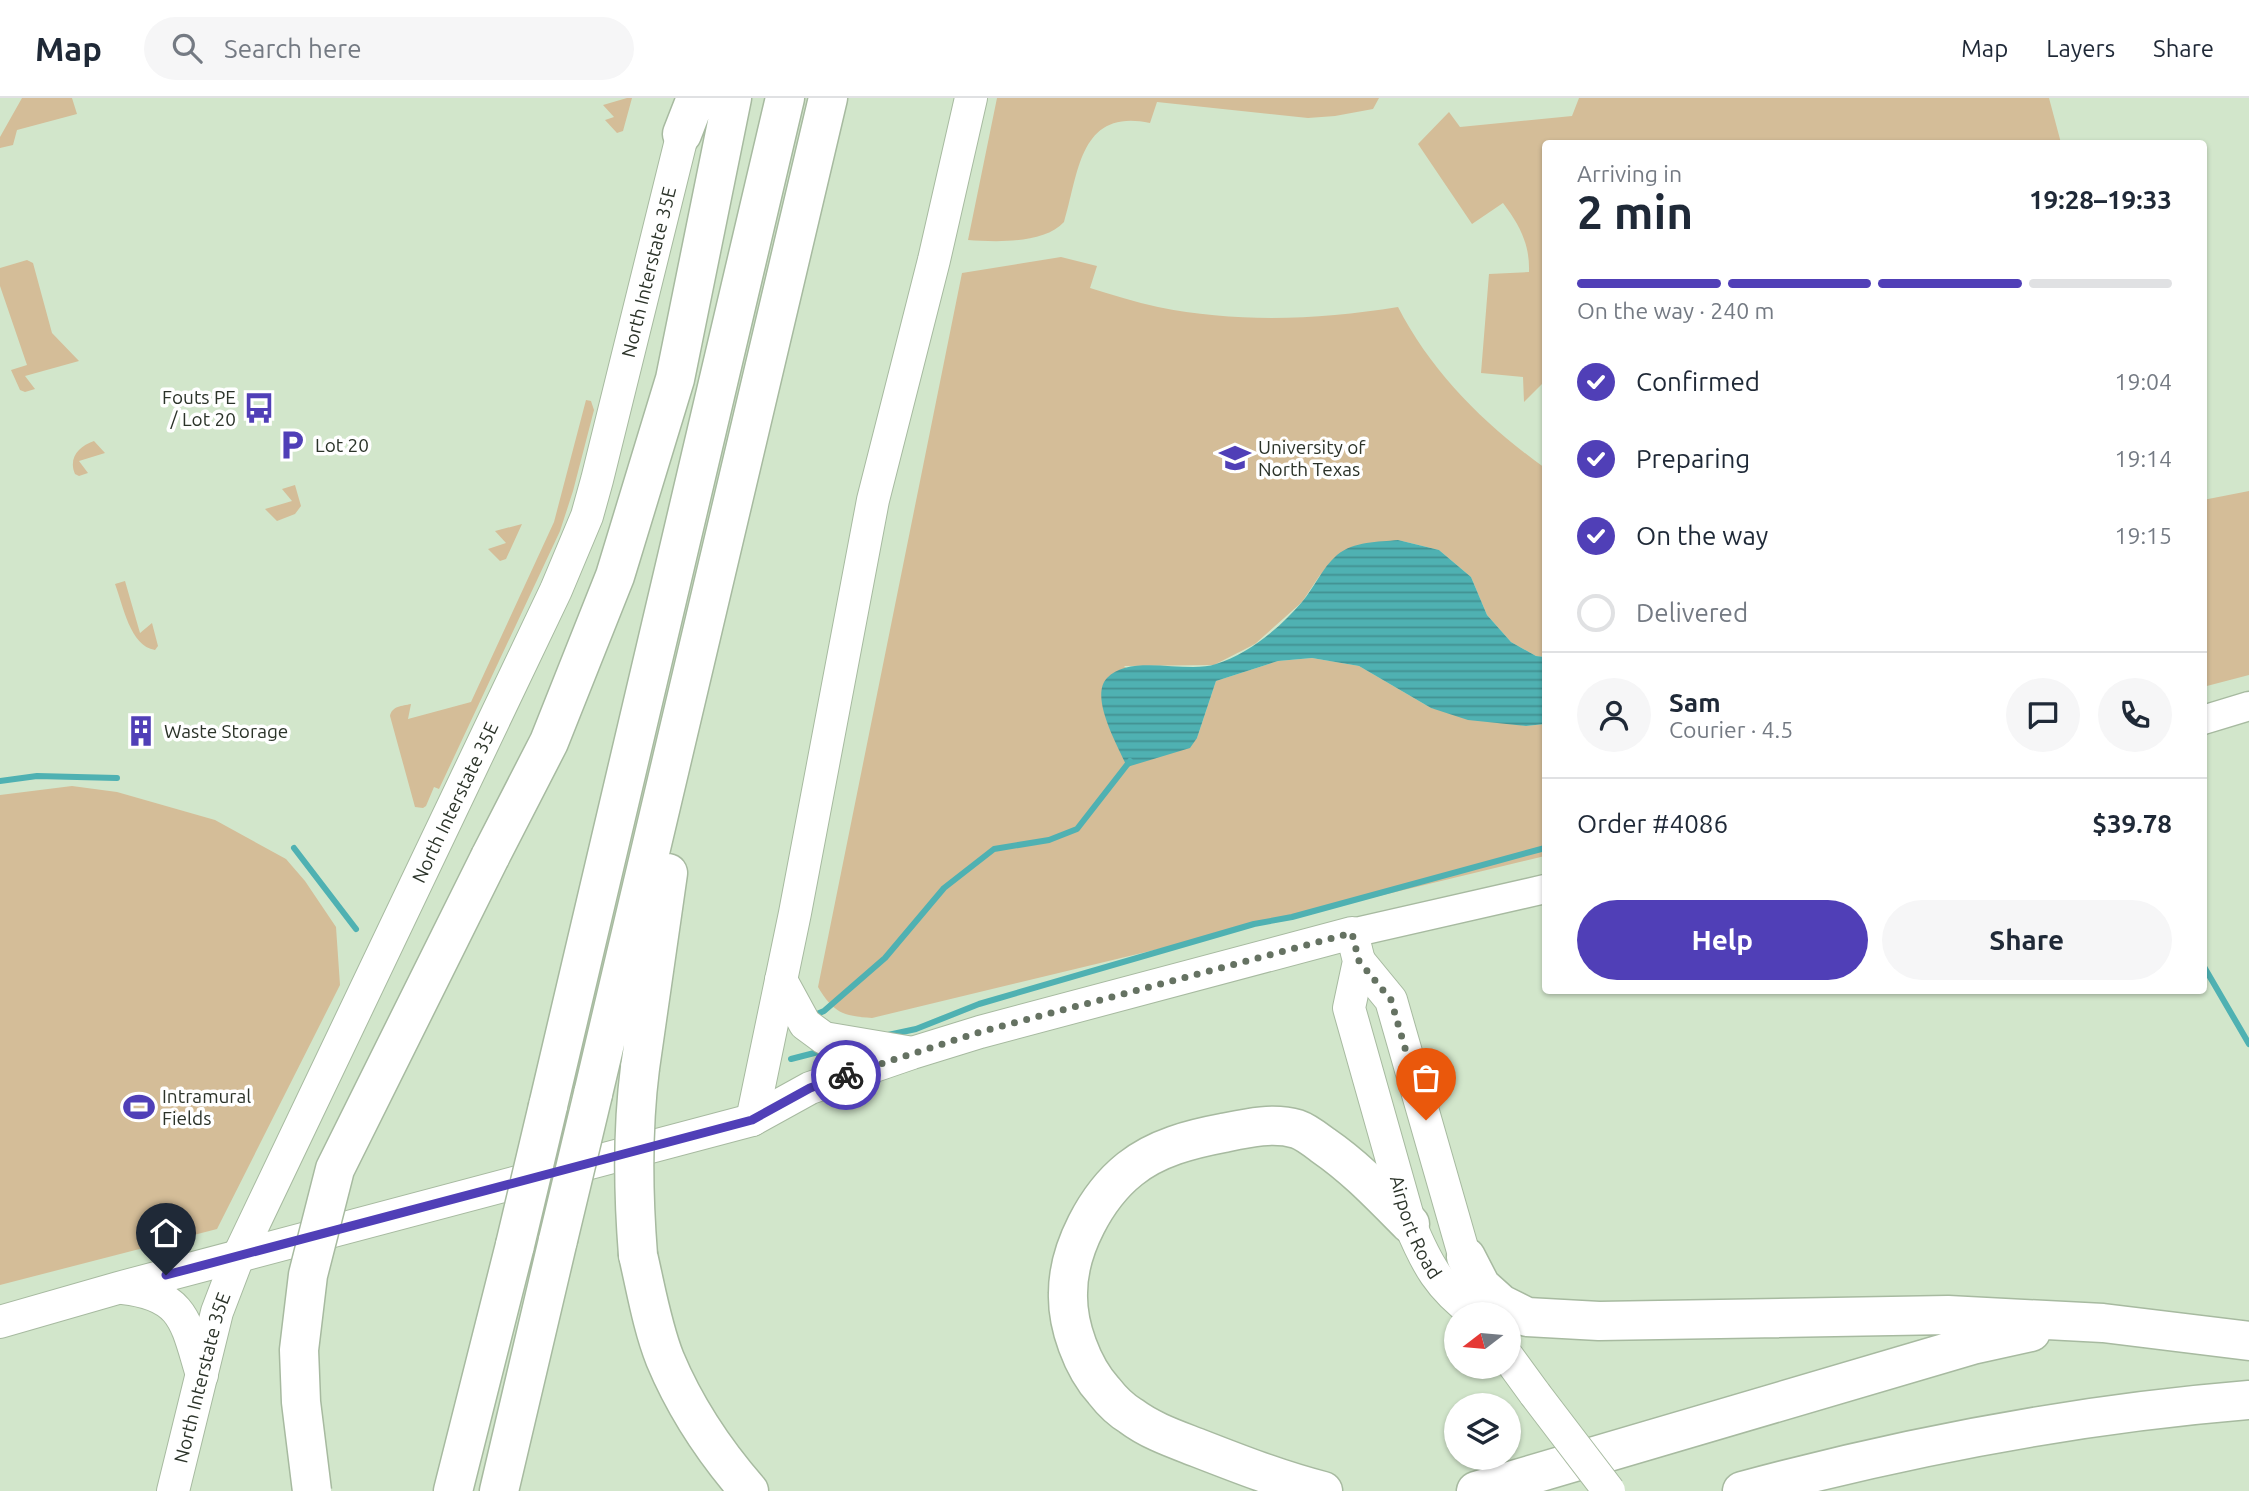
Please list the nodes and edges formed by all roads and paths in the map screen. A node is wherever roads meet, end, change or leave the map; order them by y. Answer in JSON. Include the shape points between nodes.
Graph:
{"nodes":[{"id":1,"x":732,"y":98,"type":"edge"},
{"id":2,"x":785,"y":98,"type":"edge"},
{"id":3,"x":828,"y":98,"type":"edge"},
{"id":4,"x":971,"y":98,"type":"edge"},
{"id":5,"x":690,"y":110,"type":"edge"},
{"id":6,"x":683,"y":526,"type":"junction"},
{"id":7,"x":724,"y":538,"type":"junction"},
{"id":8,"x":658,"y":598,"type":"dead end"},
{"id":9,"x":2249,"y":706,"type":"edge"},
{"id":10,"x":2207,"y":719,"type":"edge"},
{"id":11,"x":1542,"y":890,"type":"edge"},
{"id":12,"x":1355,"y":947,"type":"junction"},
{"id":13,"x":781,"y":980,"type":"junction"},
{"id":14,"x":912,"y":1053,"type":"junction"},
{"id":15,"x":752,"y":1120,"type":"junction"},
{"id":16,"x":1410,"y":1224,"type":"junction"},
{"id":17,"x":238,"y":1257,"type":"junction"},
{"id":18,"x":1466,"y":1257,"type":"junction"},
{"id":19,"x":118,"y":1288,"type":"junction"},
{"id":20,"x":1459,"y":1302,"type":"edge"},
{"id":21,"x":1475,"y":1302,"type":"edge"},
{"id":22,"x":0,"y":1322,"type":"edge"},
{"id":23,"x":2103,"y":1323,"type":"junction"},
{"id":24,"x":2249,"y":1341,"type":"edge"},
{"id":25,"x":1521,"y":1375,"type":"edge"},
{"id":26,"x":203,"y":1377,"type":"junction"},
{"id":27,"x":2249,"y":1401,"type":"edge"},
{"id":28,"x":173,"y":1491,"type":"edge"},
{"id":29,"x":312,"y":1491,"type":"edge"},
{"id":30,"x":453,"y":1491,"type":"edge"},
{"id":31,"x":499,"y":1491,"type":"edge"},
{"id":32,"x":749,"y":1491,"type":"edge"},
{"id":33,"x":1323,"y":1491,"type":"edge"},
{"id":34,"x":1476,"y":1491,"type":"edge"},
{"id":35,"x":1609,"y":1491,"type":"edge"},
{"id":36,"x":1742,"y":1491,"type":"edge"}],
"edges":[{"from":1,"to":29,"type":"highway","bridge":true,"via":[[675,379],[615,576],[549,742],[335,1169],[308,1275],[299,1350]]},
{"from":2,"to":6,"type":"highway"},
{"from":3,"to":7,"type":"highway"},
{"from":4,"to":13,"type":"main road","via":[[873,500]]},
{"from":5,"to":17,"type":"main road","name":"North Interstate 35E","via":[[587,516]]},
{"from":6,"to":8,"type":"highway"},
{"from":6,"to":30,"type":"highway","bridge":true},
{"from":7,"to":31,"type":"highway","bridge":true},
{"from":7,"to":32,"type":"highway","bridge":true,"via":[[640,1068],[633,1152],[638,1255],[665,1357],[703,1430]]},
{"from":9,"to":10,"type":"street"},
{"from":11,"to":12,"type":"street"},
{"from":12,"to":14,"type":"main road","via":[[980,1032]]},
{"from":12,"to":16,"type":"main road","name":"Airport Road","via":[[1349,1008]]},
{"from":12,"to":18,"type":"main road","name":"Airport Road","via":[[1391,1000]]},
{"from":13,"to":14,"type":"main road","via":[[806,1024],[824,1038]]},
{"from":13,"to":15,"type":"main road"},
{"from":14,"to":15,"type":"main road","via":[[810,1088]]},
{"from":15,"to":17,"type":"main road"},
{"from":16,"to":20,"type":"main road","name":"Airport Road","via":[[1424,1258],[1450,1296]]},
{"from":16,"to":33,"type":"highway","via":[[1351,1164],[1298,1130],[1248,1128],[1157,1152],[1131,1167],[1108,1188],[1092,1212],[1072,1265],[1068,1293],[1077,1343],[1102,1390],[1130,1416],[1161,1434]]},
{"from":17,"to":19,"type":"main road"},
{"from":17,"to":26,"type":"main road","name":"North Interstate 35E","via":[[218,1312]]},
{"from":18,"to":21,"type":"main road","name":"Airport Road"},
{"from":18,"to":23,"type":"highway","via":[[1480,1286],[1527,1317],[1600,1321],[1948,1315]]},
{"from":19,"to":22,"type":"main road"},
{"from":19,"to":26,"type":"main road","via":[[160,1296],[179,1311]]},
{"from":23,"to":24,"type":"highway"},
{"from":23,"to":34,"type":"highway","via":[[1972,1345]]},
{"from":25,"to":35,"type":"main road","bridge":true},
{"from":26,"to":28,"type":"main road","name":"North Interstate 35E"},
{"from":27,"to":36,"type":"highway","via":[[2041,1424],[1946,1441]]}]}
